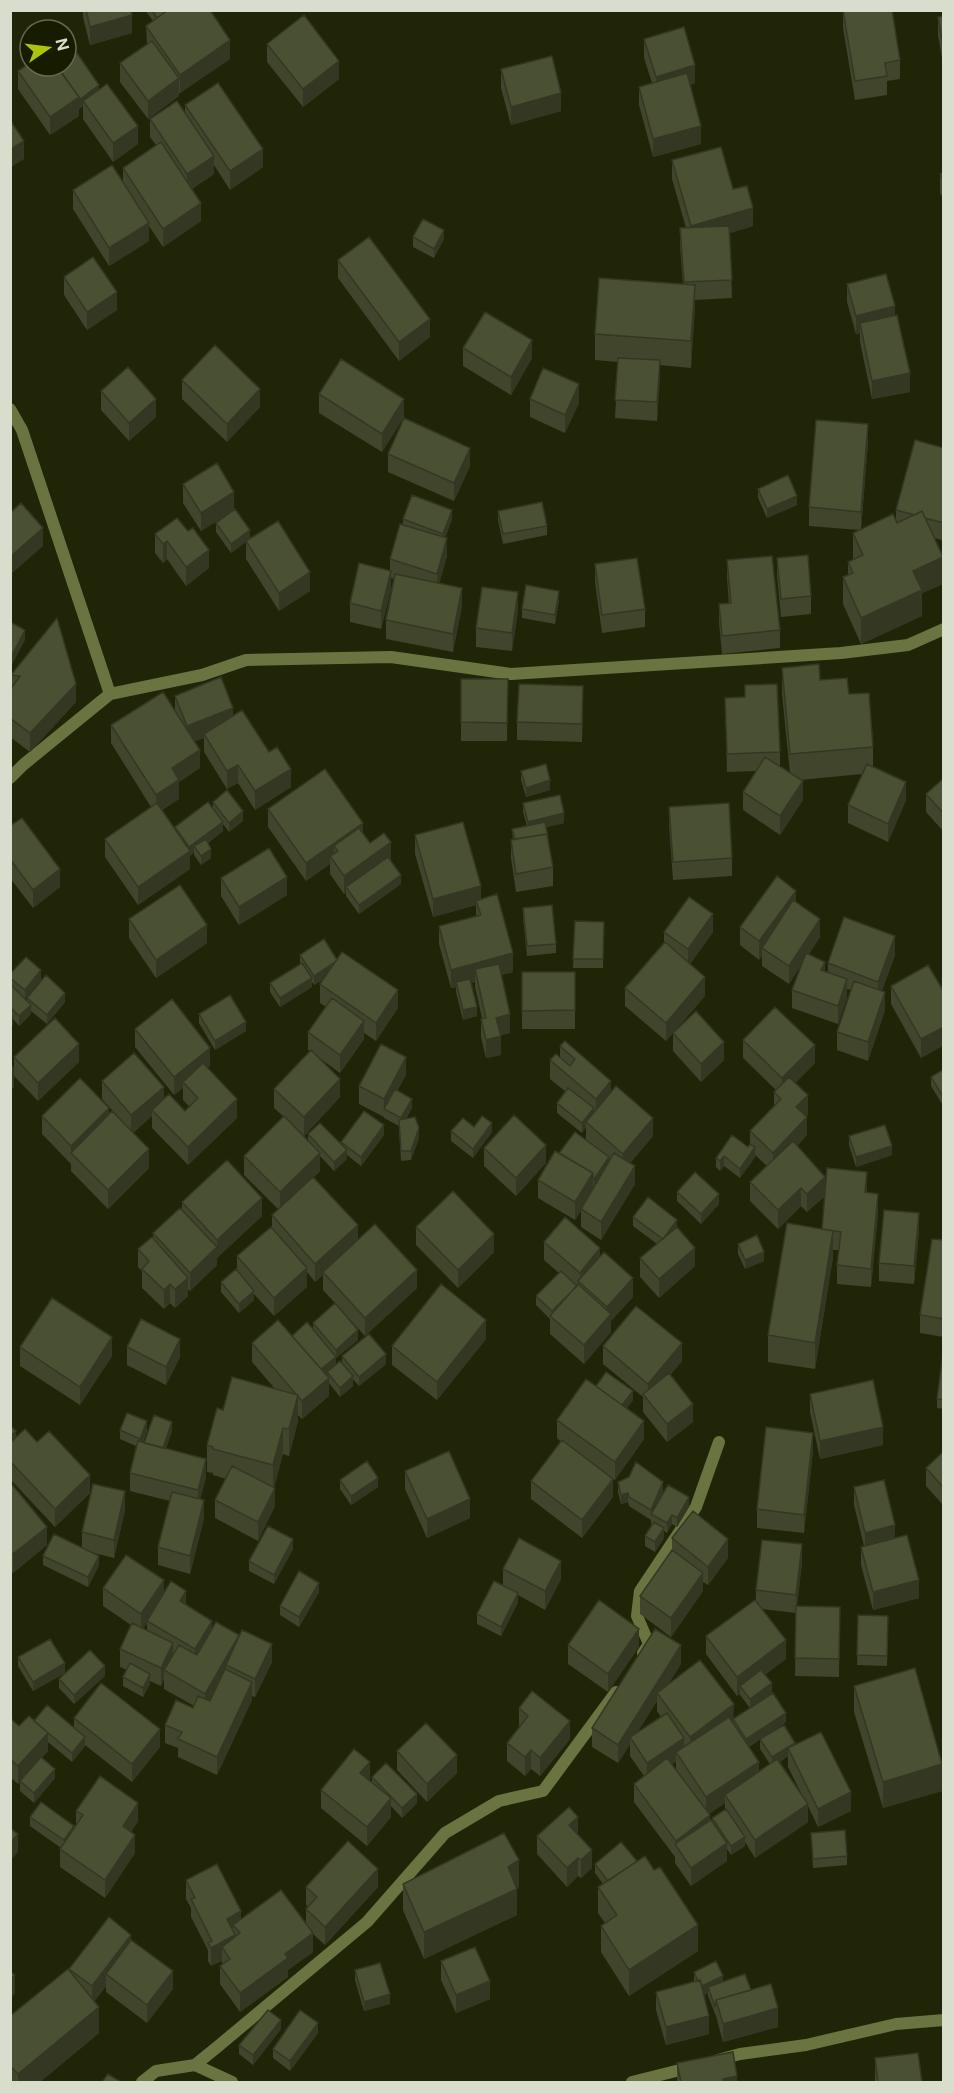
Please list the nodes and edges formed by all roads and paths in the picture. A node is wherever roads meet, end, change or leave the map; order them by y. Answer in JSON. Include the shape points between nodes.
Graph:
{"nodes":[{"id":1,"x":10,"y":409,"type":"edge"},
{"id":2,"x":944,"y":630,"type":"edge"},
{"id":3,"x":110,"y":694,"type":"junction"},
{"id":4,"x":10,"y":778,"type":"edge"},
{"id":5,"x":719,"y":1442,"type":"dead end"},
{"id":6,"x":636,"y":1663,"type":"edge"},
{"id":7,"x":623,"y":1682,"type":"edge"},
{"id":8,"x":944,"y":2020,"type":"edge"},
{"id":9,"x":195,"y":2065,"type":"junction"},
{"id":10,"x":142,"y":2082,"type":"edge"},
{"id":11,"x":232,"y":2082,"type":"edge"},
{"id":12,"x":632,"y":2082,"type":"edge"}],
"edges":[{"from":1,"to":3,"type":"street","via":[[22,430]]},
{"from":2,"to":3,"type":"street","via":[[908,645],[841,653],[511,674],[391,657],[246,660],[202,675]]},
{"from":3,"to":4,"type":"street"},
{"from":5,"to":6,"type":"street","via":[[696,1507],[640,1591],[637,1616],[649,1644]]},
{"from":7,"to":9,"type":"street","via":[[543,1791],[499,1802],[445,1833],[367,1922]]},
{"from":8,"to":12,"type":"street","via":[[896,2024],[806,2045],[740,2054]]},
{"from":9,"to":10,"type":"street","via":[[156,2071]]},
{"from":9,"to":11,"type":"street"}]}
